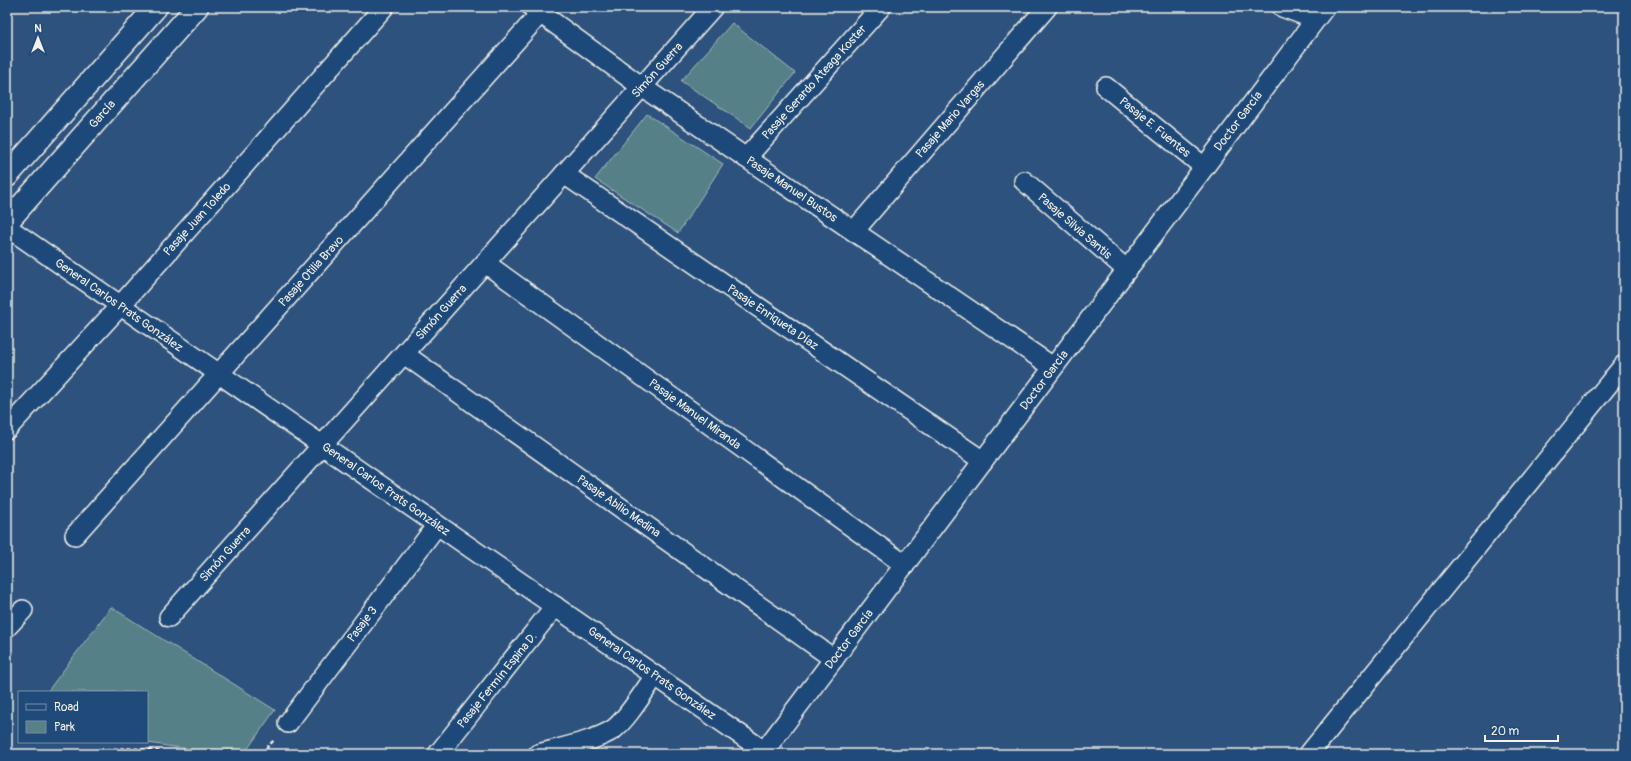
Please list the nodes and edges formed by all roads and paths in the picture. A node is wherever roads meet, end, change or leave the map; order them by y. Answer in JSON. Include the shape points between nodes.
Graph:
{"nodes":[{"id":1,"x":156,"y":7,"type":"edge"},
{"id":2,"x":197,"y":7,"type":"edge"},
{"id":3,"x":384,"y":7,"type":"edge"},
{"id":4,"x":713,"y":7,"type":"edge"},
{"id":5,"x":881,"y":7,"type":"edge"},
{"id":6,"x":1047,"y":7,"type":"edge"},
{"id":7,"x":1282,"y":7,"type":"edge"},
{"id":8,"x":540,"y":9,"type":"edge"},
{"id":9,"x":1320,"y":13,"type":"edge"},
{"id":10,"x":642,"y":87,"type":"junction"},
{"id":11,"x":1106,"y":87,"type":"dead end"},
{"id":12,"x":746,"y":158,"type":"junction"},
{"id":13,"x":1204,"y":168,"type":"junction"},
{"id":14,"x":564,"y":174,"type":"junction"},
{"id":15,"x":7,"y":176,"type":"edge"},
{"id":16,"x":1024,"y":181,"type":"dead end"},
{"id":17,"x":7,"y":222,"type":"edge"},
{"id":18,"x":7,"y":227,"type":"edge"},
{"id":19,"x":854,"y":231,"type":"junction"},
{"id":20,"x":485,"y":263,"type":"junction"},
{"id":21,"x":1127,"y":270,"type":"junction"},
{"id":22,"x":120,"y":306,"type":"junction"},
{"id":23,"x":404,"y":354,"type":"junction"},
{"id":24,"x":1624,"y":365,"type":"edge"},
{"id":25,"x":1054,"y":367,"type":"junction"},
{"id":26,"x":219,"y":374,"type":"junction"},
{"id":27,"x":7,"y":429,"type":"edge"},
{"id":28,"x":322,"y":445,"type":"junction"},
{"id":29,"x":983,"y":461,"type":"junction"},
{"id":30,"x":437,"y":525,"type":"junction"},
{"id":31,"x":75,"y":535,"type":"dead end"},
{"id":32,"x":905,"y":565,"type":"junction"},
{"id":33,"x":556,"y":606,"type":"junction"},
{"id":34,"x":23,"y":610,"type":"dead end"},
{"id":35,"x":169,"y":617,"type":"dead end"},
{"id":36,"x":7,"y":628,"type":"edge"},
{"id":37,"x":834,"y":659,"type":"junction"},
{"id":38,"x":655,"y":676,"type":"junction"},
{"id":39,"x":288,"y":723,"type":"dead end"},
{"id":40,"x":763,"y":753,"type":"edge"},
{"id":41,"x":86,"y":754,"type":"edge"},
{"id":42,"x":182,"y":754,"type":"edge"},
{"id":43,"x":438,"y":754,"type":"edge"},
{"id":44,"x":538,"y":754,"type":"edge"},
{"id":45,"x":1309,"y":754,"type":"edge"}],
"edges":[{"from":1,"to":15,"type":"street"},
{"from":2,"to":17,"type":"street","name":"García"},
{"from":3,"to":22,"type":"street","name":"Pasaje Juan Toledo"},
{"from":4,"to":10,"type":"street","name":"Simón Guerra"},
{"from":5,"to":12,"type":"street","name":"Pasaje Gerardo Ateaga Koster"},
{"from":6,"to":19,"type":"street","name":"Pasaje Mario Vargas"},
{"from":7,"to":9,"type":"street"},
{"from":8,"to":10,"type":"street","name":"Pasaje Manuel Bustos"},
{"from":8,"to":26,"type":"street","name":"Pasaje Otilia Bravo"},
{"from":9,"to":13,"type":"street","name":"Doctor García"},
{"from":10,"to":12,"type":"street","name":"Pasaje Manuel Bustos"},
{"from":10,"to":14,"type":"street","name":"Simón Guerra"},
{"from":11,"to":13,"type":"street","name":"Pasaje E. Fuentes"},
{"from":12,"to":19,"type":"street","name":"Pasaje Manuel Bustos"},
{"from":13,"to":21,"type":"street","name":"Doctor García"},
{"from":14,"to":20,"type":"street","name":"Simón Guerra"},
{"from":14,"to":29,"type":"street","name":"Pasaje Enriqueta Díaz"},
{"from":16,"to":21,"type":"street","name":"Pasaje Silvia Santis"},
{"from":18,"to":22,"type":"street","name":"General Carlos Prats González"},
{"from":19,"to":25,"type":"street","name":"Pasaje Manuel Bustos"},
{"from":20,"to":23,"type":"street","name":"Simón Guerra"},
{"from":20,"to":32,"type":"street","name":"Pasaje Manuel Miranda"},
{"from":21,"to":25,"type":"street","name":"Doctor García"},
{"from":22,"to":26,"type":"street","name":"General Carlos Prats González"},
{"from":22,"to":27,"type":"street","name":"Pasaje Juan Toledo"},
{"from":23,"to":28,"type":"street","name":"Simón Guerra"},
{"from":23,"to":37,"type":"street","name":"Pasaje Abilio Medina"},
{"from":24,"to":45,"type":"street"},
{"from":25,"to":29,"type":"street","name":"Doctor García"},
{"from":26,"to":28,"type":"street","name":"General Carlos Prats González"},
{"from":26,"to":31,"type":"street","name":"Pasaje Otilia Bravo"},
{"from":28,"to":30,"type":"street","name":"General Carlos Prats González"},
{"from":28,"to":35,"type":"street","name":"Simón Guerra"},
{"from":29,"to":32,"type":"street","name":"Doctor García"},
{"from":30,"to":33,"type":"street","name":"General Carlos Prats González"},
{"from":30,"to":39,"type":"street","name":"Pasaje 3"},
{"from":32,"to":37,"type":"street","name":"Doctor García"},
{"from":33,"to":38,"type":"street","name":"General Carlos Prats González"},
{"from":33,"to":43,"type":"street","name":"Pasaje Fermín Espina D."},
{"from":34,"to":36,"type":"street"},
{"from":37,"to":40,"type":"street","name":"Doctor García"},
{"from":38,"to":40,"type":"street","name":"General Carlos Prats González"},
{"from":38,"to":44,"type":"street","via":[[615,728],[599,736]]},
{"from":41,"to":42,"type":"path","via":[[119,749]]}]}
